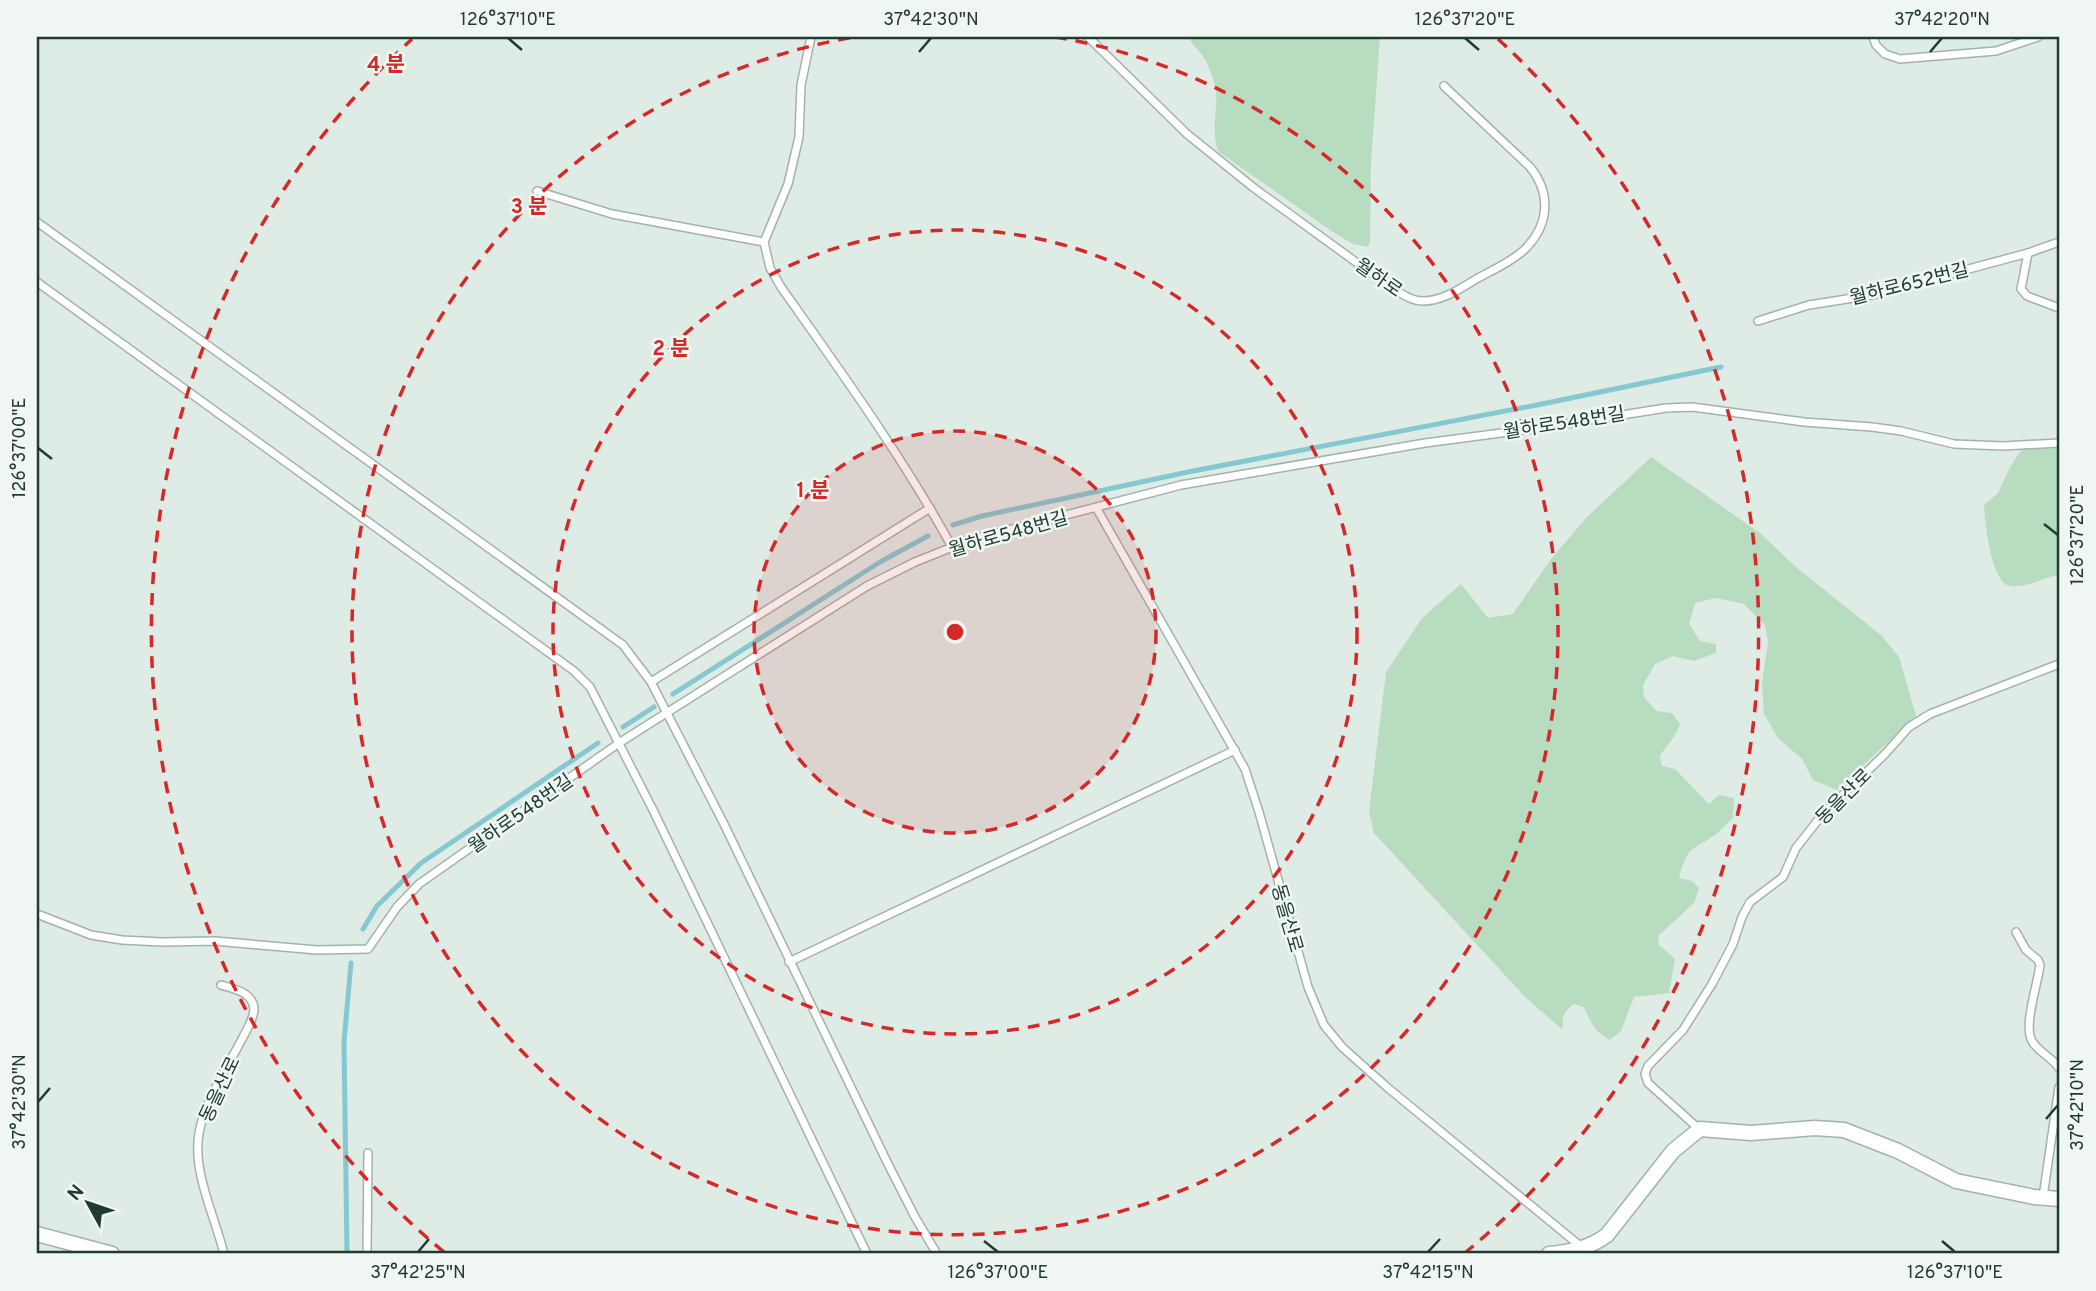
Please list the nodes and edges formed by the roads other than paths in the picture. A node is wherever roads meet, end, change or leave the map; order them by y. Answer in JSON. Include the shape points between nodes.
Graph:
{"nodes":[{"id":1,"x":811,"y":37,"type":"edge"},
{"id":2,"x":1088,"y":37,"type":"edge"},
{"id":3,"x":1873,"y":37,"type":"edge"},
{"id":4,"x":2038,"y":37,"type":"edge"},
{"id":5,"x":1444,"y":86,"type":"dead end"},
{"id":6,"x":537,"y":191,"type":"dead end"},
{"id":7,"x":37,"y":222,"type":"edge"},
{"id":8,"x":764,"y":242,"type":"junction"},
{"id":9,"x":2059,"y":242,"type":"edge"},
{"id":10,"x":2028,"y":253,"type":"junction"},
{"id":11,"x":37,"y":282,"type":"edge"},
{"id":12,"x":2059,"y":308,"type":"edge"},
{"id":13,"x":1758,"y":321,"type":"dead end"},
{"id":14,"x":2059,"y":443,"type":"edge"},
{"id":15,"x":930,"y":508,"type":"junction"},
{"id":16,"x":1097,"y":509,"type":"junction"},
{"id":17,"x":952,"y":547,"type":"junction"},
{"id":18,"x":2059,"y":664,"type":"edge"},
{"id":19,"x":651,"y":682,"type":"junction"},
{"id":20,"x":667,"y":714,"type":"junction"},
{"id":21,"x":619,"y":743,"type":"junction"},
{"id":22,"x":1235,"y":750,"type":"junction"},
{"id":23,"x":37,"y":914,"type":"edge"},
{"id":24,"x":2016,"y":932,"type":"dead end"},
{"id":25,"x":789,"y":962,"type":"junction"},
{"id":26,"x":221,"y":985,"type":"dead end"},
{"id":27,"x":2059,"y":1068,"type":"edge"},
{"id":28,"x":2059,"y":1087,"type":"edge"},
{"id":29,"x":1700,"y":1129,"type":"junction"},
{"id":30,"x":368,"y":1153,"type":"dead end"},
{"id":31,"x":2043,"y":1197,"type":"junction"},
{"id":32,"x":2059,"y":1199,"type":"edge"},
{"id":33,"x":37,"y":1234,"type":"edge"},
{"id":34,"x":1586,"y":1251,"type":"edge"},
{"id":35,"x":112,"y":1254,"type":"edge"},
{"id":36,"x":224,"y":1254,"type":"edge"},
{"id":37,"x":367,"y":1254,"type":"edge"},
{"id":38,"x":867,"y":1254,"type":"edge"},
{"id":39,"x":937,"y":1254,"type":"edge"},
{"id":40,"x":1549,"y":1254,"type":"edge"}],
"edges":[{"from":1,"to":8,"type":"lane","via":[[801,85],[799,138],[788,184]]},
{"from":2,"to":5,"type":"lane","name":"월하로","via":[[1169,118],[1254,188],[1412,300],[1451,293],[1509,260],[1525,249],[1544,217],[1545,196],[1531,167]]},
{"from":3,"to":4,"type":"lane","via":[[1885,54],[1900,59],[1996,51]]},
{"from":6,"to":8,"type":"lane","via":[[612,214]]},
{"from":7,"to":19,"type":"lane","via":[[606,631]]},
{"from":8,"to":15,"type":"lane","via":[[770,268],[781,287],[871,414]]},
{"from":9,"to":10,"type":"lane","name":"월하로652번길"},
{"from":10,"to":12,"type":"lane","via":[[2021,289],[2027,296]]},
{"from":10,"to":13,"type":"lane","name":"월하로652번길"},
{"from":11,"to":21,"type":"lane","via":[[575,671],[590,687]]},
{"from":14,"to":16,"type":"lane","name":"월하로548번길","via":[[1954,444],[1872,427],[1666,408],[1272,468],[1138,495]]},
{"from":15,"to":17,"type":"lane"},
{"from":15,"to":19,"type":"lane"},
{"from":16,"to":17,"type":"lane","name":"월하로548번길"},
{"from":16,"to":22,"type":"lane","name":"동을산로"},
{"from":17,"to":20,"type":"lane","name":"월하로548번길","via":[[867,586]]},
{"from":18,"to":29,"type":"lane","name":"동을산로","via":[[1909,727],[1822,815],[1796,848],[1783,877],[1750,902],[1712,984],[1683,1030],[1644,1074],[1648,1083]]},
{"from":19,"to":20,"type":"lane"},
{"from":20,"to":21,"type":"lane","name":"월하로548번길"},
{"from":20,"to":25,"type":"lane"},
{"from":21,"to":23,"type":"lane","name":"월하로548번길","via":[[419,884],[368,949],[122,940],[91,935]]},
{"from":21,"to":38,"type":"lane"},
{"from":22,"to":25,"type":"lane"},
{"from":22,"to":34,"type":"lane","name":"동을산로","via":[[1259,812],[1308,987],[1332,1036],[1388,1088]]},
{"from":24,"to":27,"type":"lane","via":[[2040,965],[2030,1038]]},
{"from":25,"to":39,"type":"lane"},
{"from":26,"to":36,"type":"lane","name":"동을산로","via":[[241,991],[254,1008],[199,1131],[200,1161]]},
{"from":28,"to":31,"type":"lane"},
{"from":29,"to":31,"type":"street","via":[[1751,1133],[1844,1130],[1956,1181]]},
{"from":29,"to":34,"type":"street","via":[[1673,1151],[1607,1236]]},
{"from":30,"to":37,"type":"lane"},
{"from":31,"to":32,"type":"street"},
{"from":33,"to":35,"type":"street"},
{"from":34,"to":40,"type":"street"}]}
